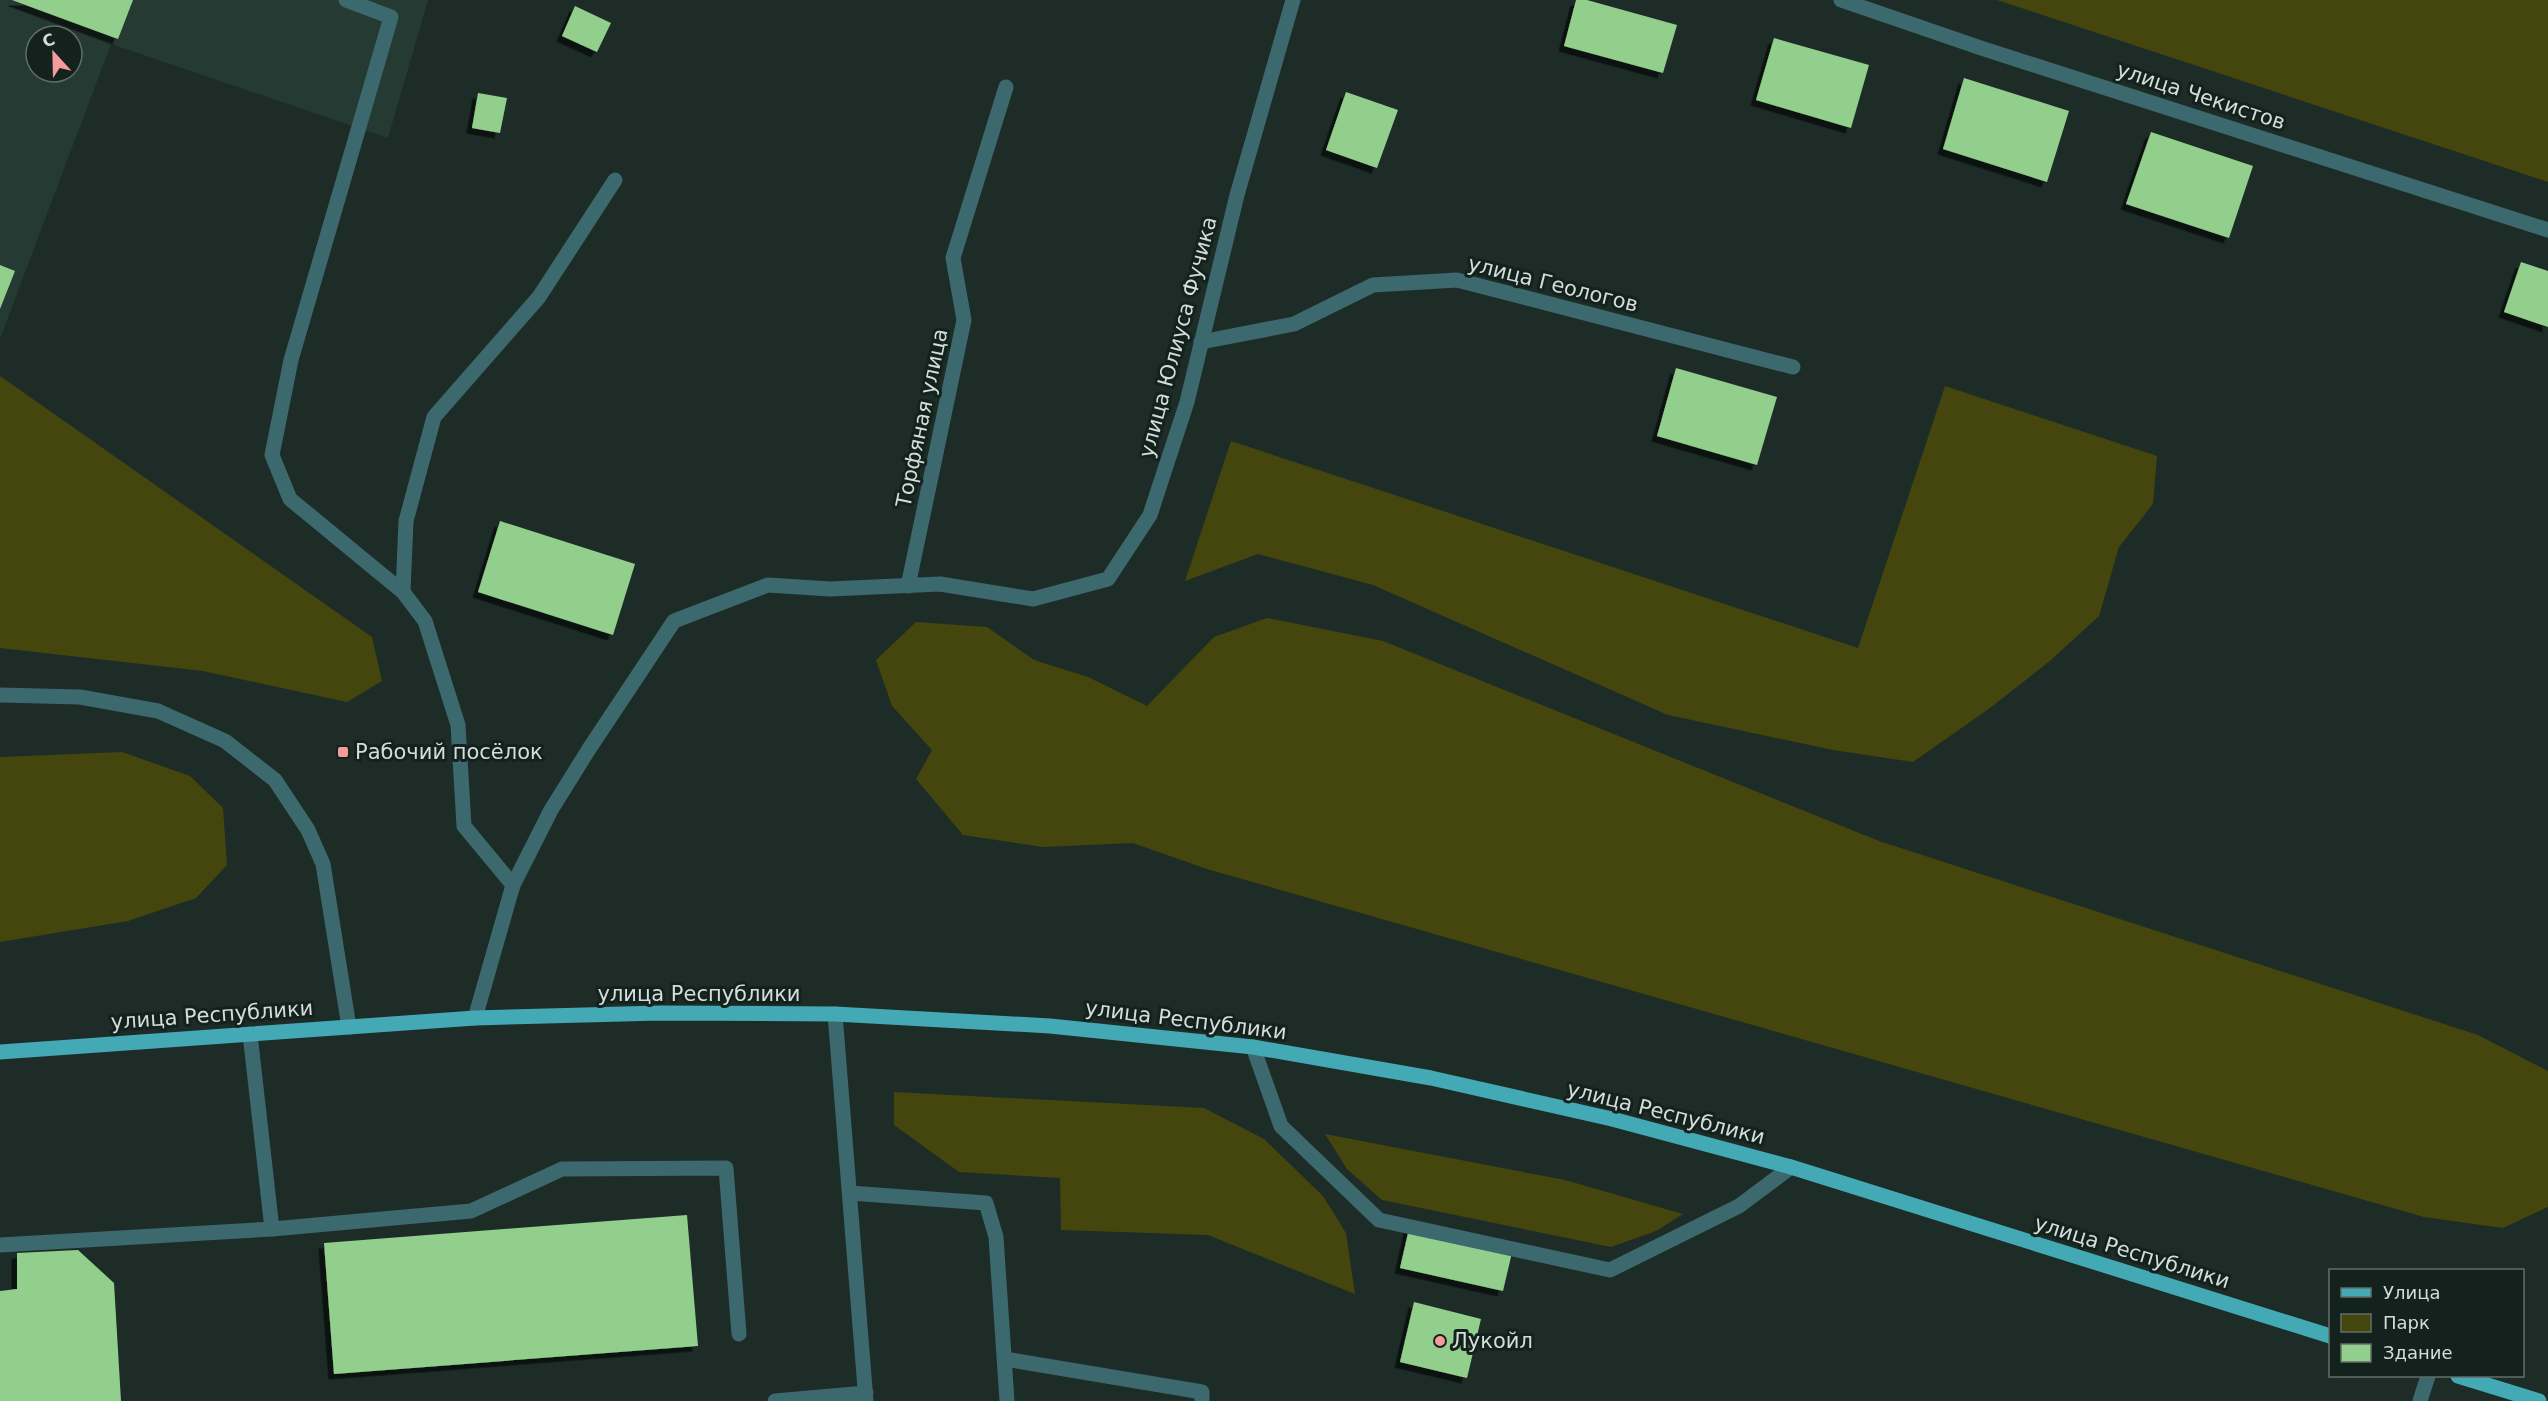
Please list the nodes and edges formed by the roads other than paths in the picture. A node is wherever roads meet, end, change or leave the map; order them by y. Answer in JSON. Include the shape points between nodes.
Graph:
{"nodes":[{"id":1,"x":346,"y":0,"type":"edge"},
{"id":2,"x":1293,"y":0,"type":"edge"},
{"id":3,"x":1841,"y":0,"type":"edge"},
{"id":4,"x":1006,"y":87,"type":"dead end"},
{"id":5,"x":615,"y":180,"type":"dead end"},
{"id":6,"x":2548,"y":230,"type":"edge"},
{"id":7,"x":1201,"y":342,"type":"junction"},
{"id":8,"x":1793,"y":367,"type":"dead end"},
{"id":9,"x":908,"y":586,"type":"junction"},
{"id":10,"x":403,"y":592,"type":"junction"},
{"id":11,"x":0,"y":695,"type":"edge"},
{"id":12,"x":513,"y":885,"type":"junction"},
{"id":13,"x":836,"y":1014,"type":"junction"},
{"id":14,"x":476,"y":1018,"type":"junction"},
{"id":15,"x":349,"y":1027,"type":"junction"},
{"id":16,"x":250,"y":1034,"type":"junction"},
{"id":17,"x":1253,"y":1047,"type":"junction"},
{"id":18,"x":0,"y":1052,"type":"edge"},
{"id":19,"x":1791,"y":1167,"type":"junction"},
{"id":20,"x":850,"y":1193,"type":"junction"},
{"id":21,"x":272,"y":1229,"type":"junction"},
{"id":22,"x":0,"y":1245,"type":"edge"},
{"id":23,"x":739,"y":1334,"type":"dead end"},
{"id":24,"x":2329,"y":1335,"type":"edge"},
{"id":25,"x":1005,"y":1359,"type":"junction"},
{"id":26,"x":2428,"y":1377,"type":"edge"},
{"id":27,"x":2460,"y":1377,"type":"edge"},
{"id":28,"x":866,"y":1397,"type":"edge"},
{"id":29,"x":776,"y":1401,"type":"edge"},
{"id":30,"x":1007,"y":1401,"type":"edge"},
{"id":31,"x":1202,"y":1401,"type":"edge"},
{"id":32,"x":2420,"y":1401,"type":"edge"},
{"id":33,"x":2539,"y":1401,"type":"edge"}],
"edges":[{"from":1,"to":10,"type":"street","via":[[391,17],[291,360],[273,455],[290,499]]},
{"from":2,"to":7,"type":"street","name":"улица Юлиуса Фучика","via":[[1237,195]]},
{"from":3,"to":6,"type":"street","name":"улица Чекистов"},
{"from":4,"to":9,"type":"street","name":"Торфяная улица","via":[[954,258],[964,320]]},
{"from":5,"to":10,"type":"street","via":[[539,297],[434,417],[406,521]]},
{"from":7,"to":8,"type":"street","name":"улица Геологов","via":[[1294,324],[1373,285],[1457,280]]},
{"from":7,"to":9,"type":"street","name":"улица Юлиуса Фучика","via":[[1187,402],[1150,515],[1108,579],[1033,599],[940,584]]},
{"from":9,"to":12,"type":"street","name":"улица Юлиуса Фучика","via":[[830,589],[768,585],[674,621],[551,810]]},
{"from":10,"to":12,"type":"street","via":[[425,621],[458,725],[464,826]]},
{"from":11,"to":15,"type":"street","via":[[80,697],[158,711],[225,741],[275,780],[308,830],[323,864]]},
{"from":12,"to":14,"type":"street","name":"улица Юлиуса Фучика"},
{"from":13,"to":14,"type":"main road","name":"улица Республики"},
{"from":13,"to":17,"type":"main road","name":"улица Республики","via":[[1050,1026]]},
{"from":13,"to":20,"type":"street"},
{"from":14,"to":15,"type":"main road","name":"улица Республики"},
{"from":15,"to":16,"type":"main road","name":"улица Республики"},
{"from":16,"to":18,"type":"main road","name":"улица Республики"},
{"from":16,"to":21,"type":"street"},
{"from":17,"to":19,"type":"main road","name":"улица Республики","via":[[1464,1086],[1612,1119]]},
{"from":17,"to":19,"type":"street","via":[[1281,1126],[1379,1220],[1610,1270],[1739,1206]]},
{"from":19,"to":24,"type":"main road","name":"улица Республики"},
{"from":20,"to":25,"type":"street","via":[[986,1203],[996,1237]]},
{"from":20,"to":28,"type":"street"},
{"from":21,"to":22,"type":"street"},
{"from":21,"to":23,"type":"street","via":[[471,1211],[562,1169],[726,1168]]},
{"from":25,"to":30,"type":"street"},
{"from":25,"to":31,"type":"street","via":[[1202,1392]]},
{"from":26,"to":32,"type":"street"},
{"from":27,"to":33,"type":"main road"},
{"from":28,"to":29,"type":"street"}]}
